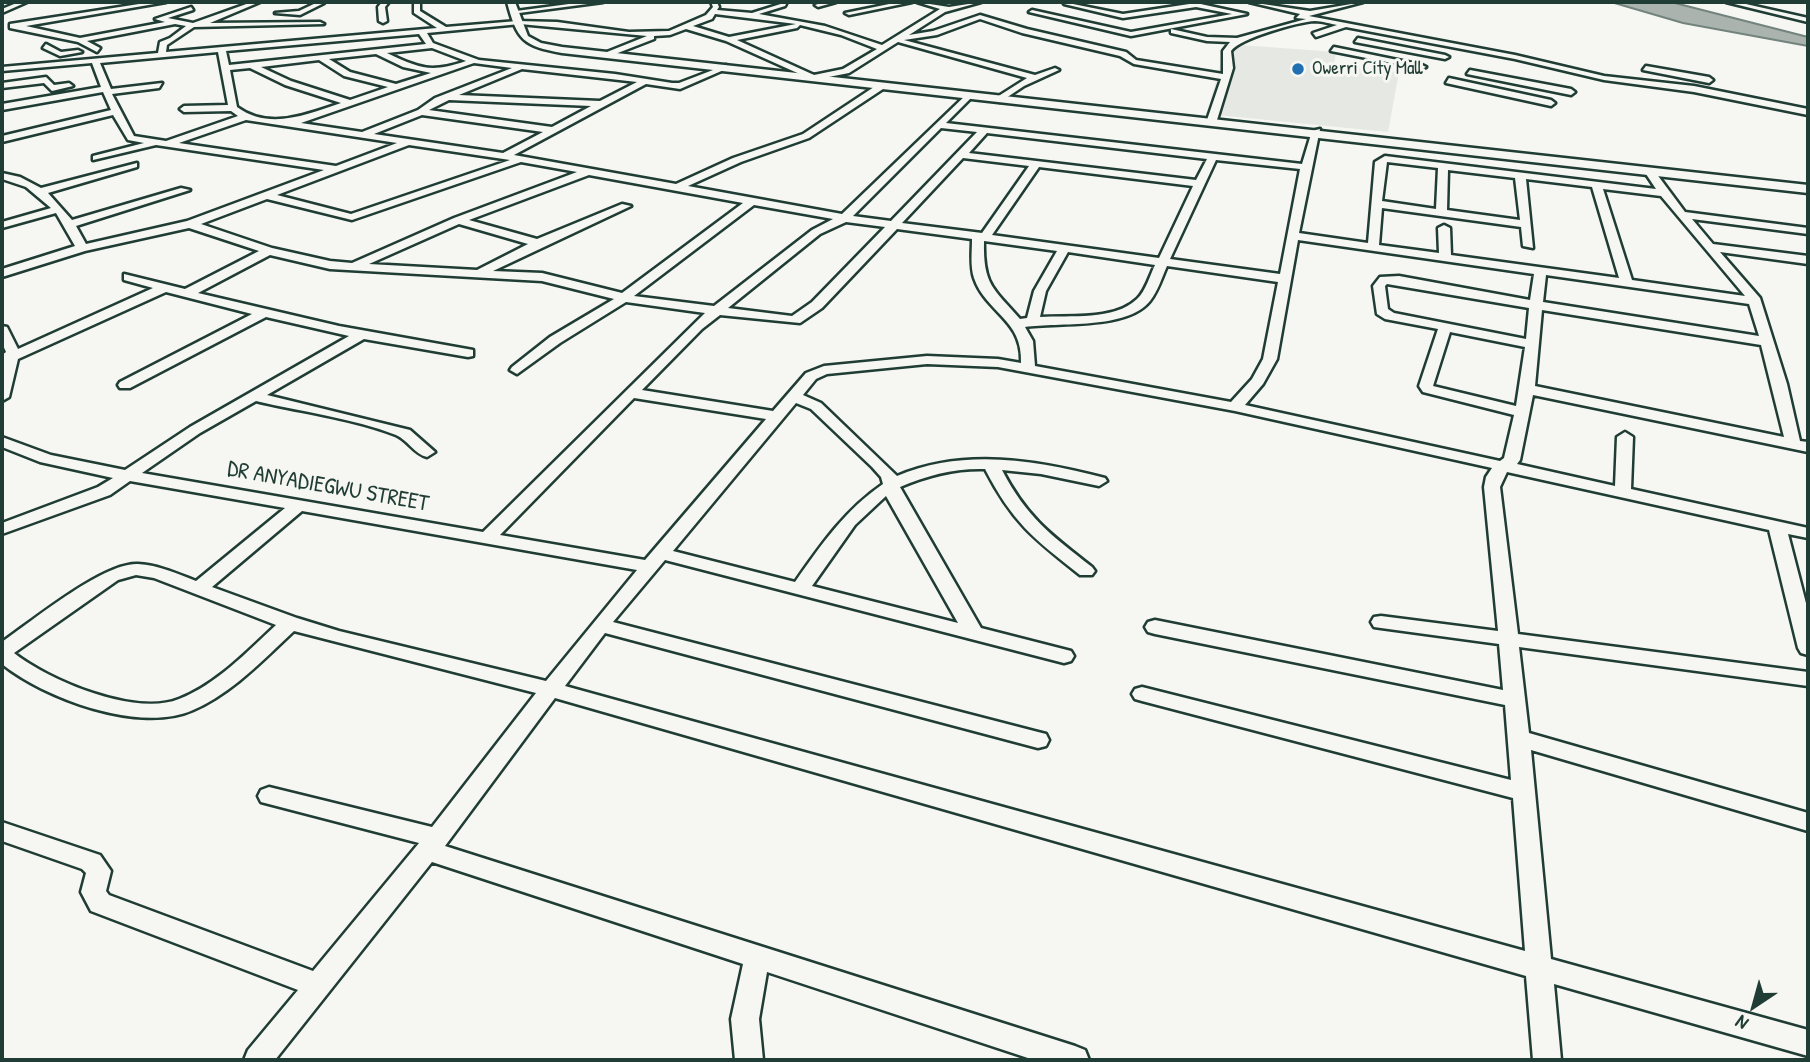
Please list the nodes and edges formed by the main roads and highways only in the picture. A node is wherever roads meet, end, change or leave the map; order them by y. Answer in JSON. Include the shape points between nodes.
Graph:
{"nodes":[{"id":1,"x":515,"y":5,"type":"edge"},
{"id":2,"x":520,"y":24,"type":"junction"},
{"id":3,"x":635,"y":58,"type":"junction"},
{"id":4,"x":721,"y":68,"type":"junction"},
{"id":5,"x":908,"y":90,"type":"junction"},
{"id":6,"x":1060,"y":106,"type":"junction"},
{"id":7,"x":1293,"y":131,"type":"junction"},
{"id":8,"x":1318,"y":132,"type":"junction"},
{"id":9,"x":1349,"y":136,"type":"junction"},
{"id":10,"x":1801,"y":186,"type":"edge"},
{"id":11,"x":1808,"y":202,"type":"edge"}],
"edges":[{"from":1,"to":2,"type":"main road"},
{"from":2,"to":3,"type":"main road","via":[[536,43]]},
{"from":2,"to":3,"type":"main road","via":[[524,39],[531,44]]},
{"from":3,"to":4,"type":"main road"},
{"from":4,"to":5,"type":"main road"},
{"from":4,"to":5,"type":"main road"},
{"from":5,"to":6,"type":"main road"},
{"from":5,"to":6,"type":"main road"},
{"from":6,"to":7,"type":"main road"},
{"from":6,"to":7,"type":"main road"},
{"from":7,"to":8,"type":"main road"},
{"from":8,"to":9,"type":"main road"},
{"from":8,"to":9,"type":"main road"},
{"from":9,"to":10,"type":"main road"},
{"from":9,"to":10,"type":"main road"},
{"from":10,"to":11,"type":"main road"}]}
